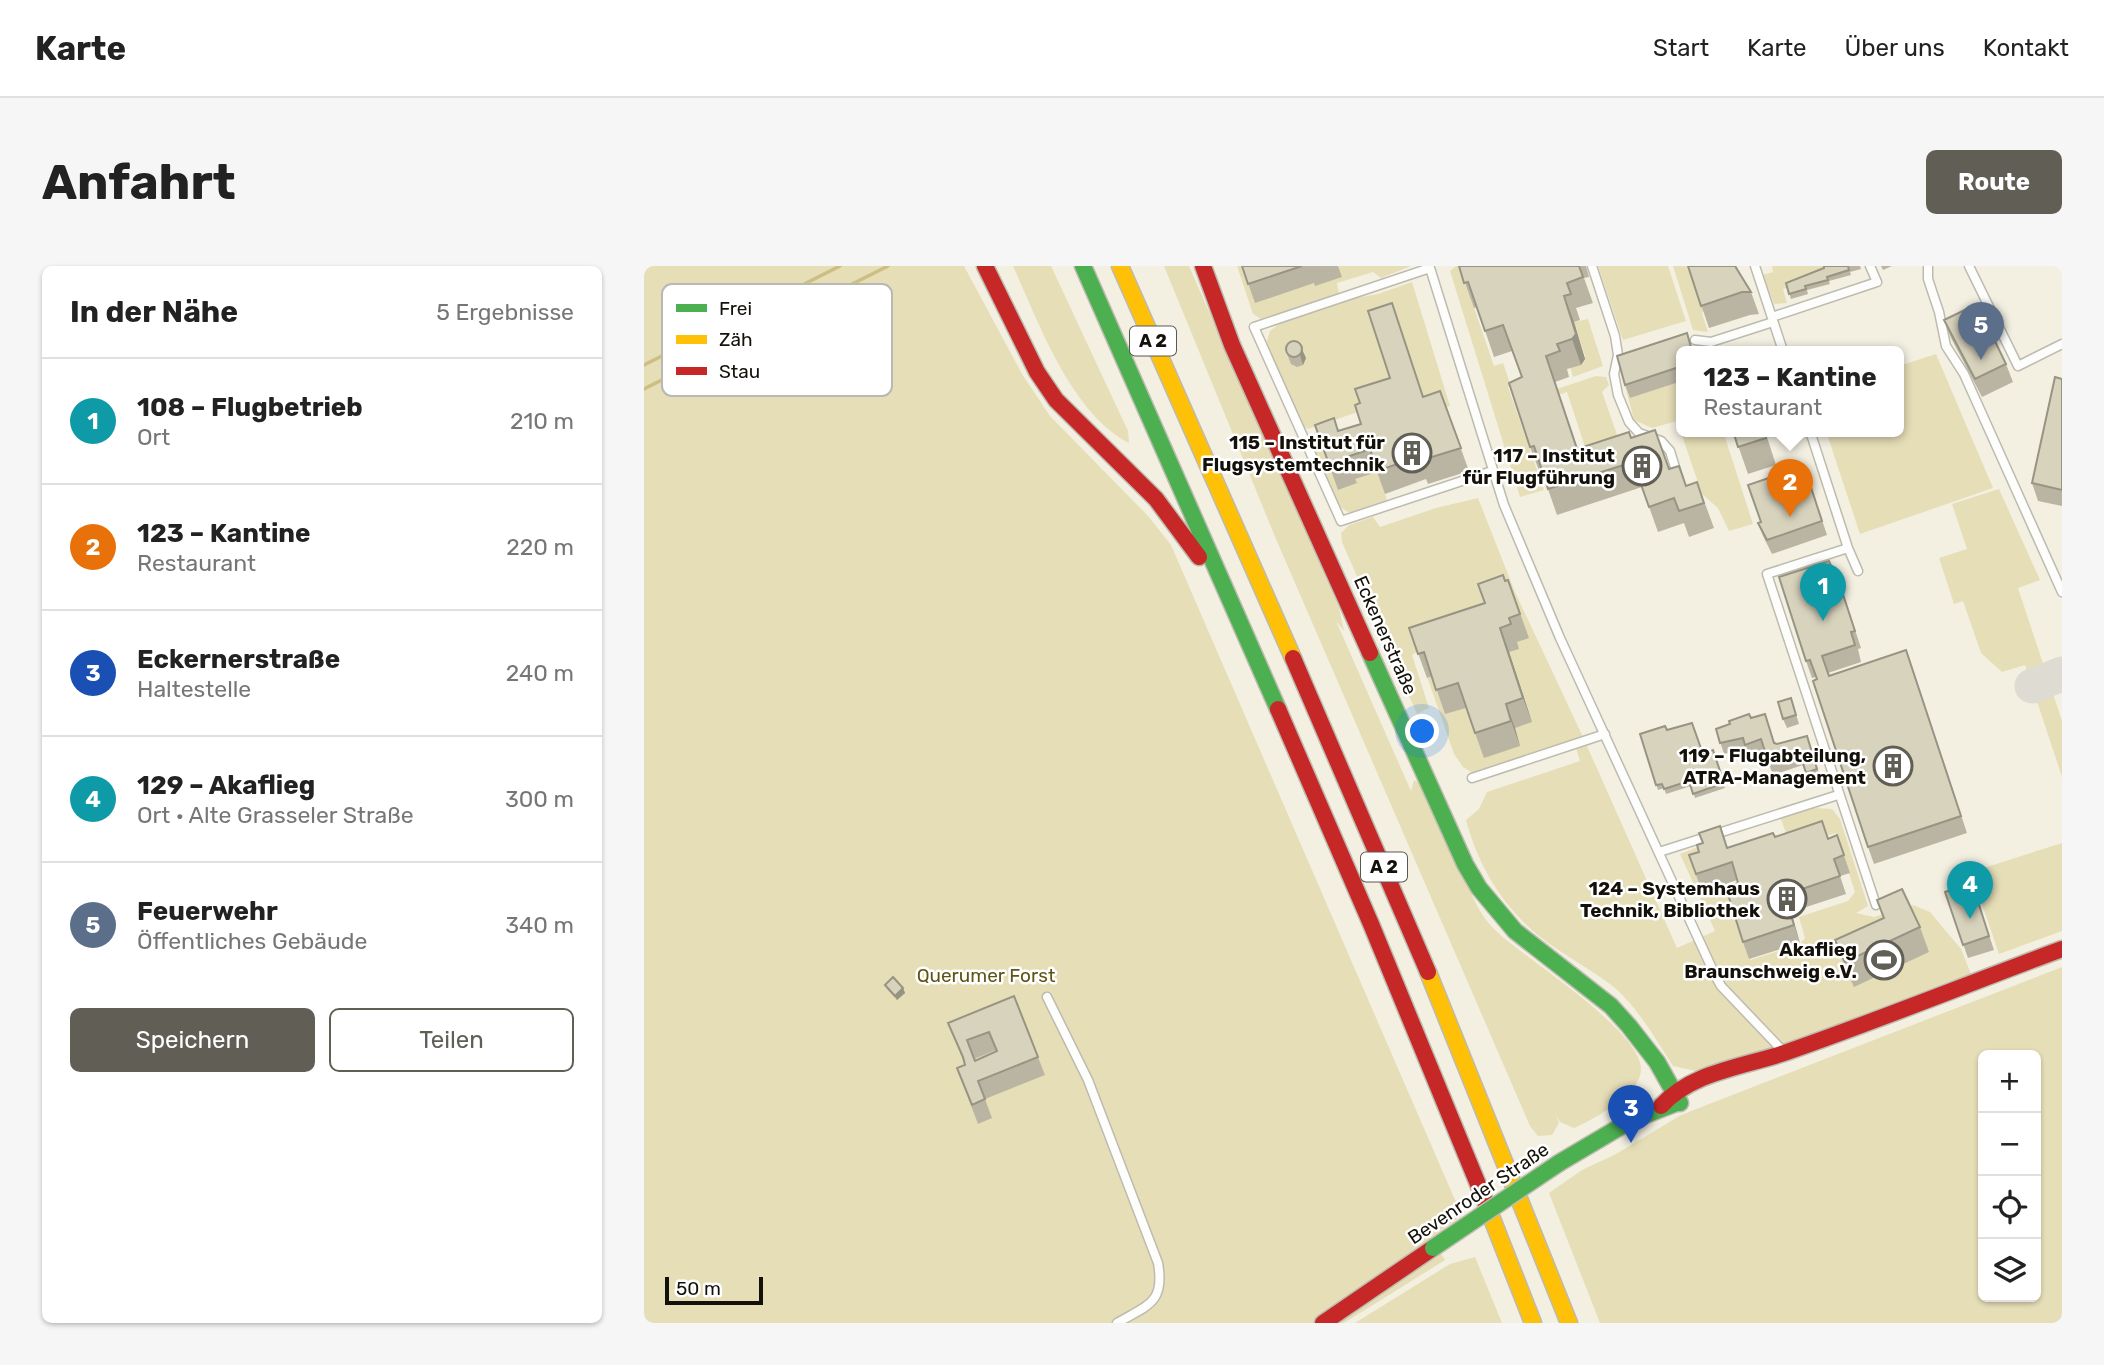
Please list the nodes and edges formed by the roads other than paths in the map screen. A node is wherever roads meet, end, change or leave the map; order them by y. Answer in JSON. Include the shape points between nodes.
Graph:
{"nodes":[{"id":1,"x":985,"y":266,"type":"edge"},
{"id":2,"x":1083,"y":266,"type":"edge"},
{"id":3,"x":1119,"y":266,"type":"edge"},
{"id":4,"x":1203,"y":266,"type":"edge"},
{"id":5,"x":1592,"y":266,"type":"edge"},
{"id":6,"x":1755,"y":266,"type":"edge"},
{"id":7,"x":1870,"y":266,"type":"edge"},
{"id":8,"x":1927,"y":266,"type":"edge"},
{"id":9,"x":1969,"y":266,"type":"edge"},
{"id":10,"x":1432,"y":267,"type":"edge"},
{"id":11,"x":1772,"y":319,"type":"junction"},
{"id":12,"x":1695,"y":340,"type":"dead end"},
{"id":13,"x":2062,"y":344,"type":"edge"},
{"id":14,"x":1781,"y":346,"type":"edge"},
{"id":15,"x":1812,"y":437,"type":"edge"},
{"id":16,"x":1492,"y":471,"type":"junction"},
{"id":17,"x":1681,"y":485,"type":"edge"},
{"id":18,"x":1848,"y":548,"type":"junction"},
{"id":19,"x":1858,"y":571,"type":"dead end"},
{"id":20,"x":2062,"y":592,"type":"edge"},
{"id":21,"x":1237,"y":611,"type":"junction"},
{"id":22,"x":1605,"y":734,"type":"junction"},
{"id":23,"x":1472,"y":778,"type":"dead end"},
{"id":24,"x":1838,"y":795,"type":"junction"},
{"id":25,"x":1659,"y":852,"type":"junction"},
{"id":26,"x":1876,"y":905,"type":"edge"},
{"id":27,"x":2062,"y":949,"type":"edge"},
{"id":28,"x":1047,"y":997,"type":"dead end"},
{"id":29,"x":1642,"y":1044,"type":"junction"},
{"id":30,"x":1784,"y":1053,"type":"junction"},
{"id":31,"x":1677,"y":1097,"type":"junction"},
{"id":32,"x":1661,"y":1106,"type":"junction"},
{"id":33,"x":1117,"y":1323,"type":"edge"},
{"id":34,"x":1322,"y":1323,"type":"edge"},
{"id":35,"x":1533,"y":1323,"type":"edge"},
{"id":36,"x":1569,"y":1323,"type":"edge"}],
"edges":[{"from":1,"to":21,"type":"main road","via":[[1037,372],[1056,400],[1156,499]]},
{"from":2,"to":21,"type":"main road","number":"A 2"},
{"from":3,"to":36,"type":"main road","number":"A 2","via":[[1333,748]]},
{"from":4,"to":29,"type":"main road","name":"Eckenerstraße","via":[[1232,345],[1479,888],[1514,931],[1611,1006]]},
{"from":5,"to":17,"type":"lane","via":[[1615,335],[1618,395],[1639,433],[1661,441],[1670,451]]},
{"from":6,"to":11,"type":"lane"},
{"from":7,"to":11,"type":"lane","via":[[1877,282]]},
{"from":8,"to":20,"type":"lane","via":[[1946,346],[1964,374]]},
{"from":9,"to":13,"type":"lane","via":[[2018,366]]},
{"from":10,"to":16,"type":"lane"},
{"from":10,"to":16,"type":"lane","via":[[1254,327],[1341,521]]},
{"from":11,"to":12,"type":"lane","via":[[1711,342]]},
{"from":11,"to":14,"type":"lane"},
{"from":15,"to":18,"type":"lane"},
{"from":16,"to":22,"type":"lane","via":[[1528,565]]},
{"from":18,"to":19,"type":"lane"},
{"from":18,"to":24,"type":"lane","via":[[1767,574]]},
{"from":21,"to":35,"type":"main road","number":"A 2","via":[[1402,996]]},
{"from":22,"to":23,"type":"lane"},
{"from":22,"to":25,"type":"lane"},
{"from":24,"to":25,"type":"lane"},
{"from":24,"to":26,"type":"lane"},
{"from":25,"to":30,"type":"lane","via":[[1714,975]]},
{"from":27,"to":30,"type":"main road"},
{"from":28,"to":33,"type":"lane","via":[[1088,1080],[1158,1262],[1161,1280],[1156,1297]]},
{"from":29,"to":31,"type":"main road","name":"Eckenerstraße"},
{"from":29,"to":32,"type":"main road","name":"Eckenerstraße"},
{"from":30,"to":31,"type":"main road","via":[[1751,1071]]},
{"from":31,"to":32,"type":"main road"},
{"from":32,"to":34,"type":"main road","name":"Bevenroder Straße","bridge":true,"via":[[1559,1163]]}]}
